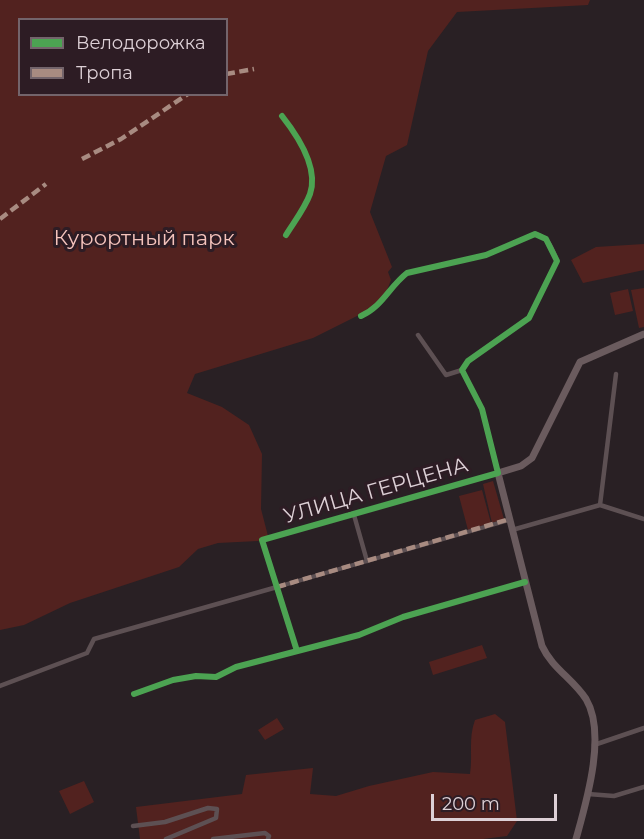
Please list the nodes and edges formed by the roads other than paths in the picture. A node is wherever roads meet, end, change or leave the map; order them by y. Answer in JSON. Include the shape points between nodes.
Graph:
{"nodes":[{"id":1,"x":361,"y":316,"type":"dead end"},
{"id":2,"x":644,"y":334,"type":"edge"},
{"id":3,"x":418,"y":336,"type":"dead end"},
{"id":4,"x":462,"y":370,"type":"junction"},
{"id":5,"x":616,"y":374,"type":"dead end"},
{"id":6,"x":498,"y":473,"type":"junction"},
{"id":7,"x":600,"y":505,"type":"junction"},
{"id":8,"x":354,"y":514,"type":"junction"},
{"id":9,"x":510,"y":519,"type":"junction"},
{"id":10,"x":644,"y":519,"type":"edge"},
{"id":11,"x":512,"y":530,"type":"junction"},
{"id":12,"x":367,"y":561,"type":"junction"},
{"id":13,"x":525,"y":582,"type":"junction"},
{"id":14,"x":277,"y":587,"type":"junction"},
{"id":15,"x":297,"y":651,"type":"junction"},
{"id":16,"x":0,"y":686,"type":"edge"},
{"id":17,"x":134,"y":694,"type":"dead end"},
{"id":18,"x":644,"y":728,"type":"edge"},
{"id":19,"x":594,"y":745,"type":"junction"},
{"id":20,"x":644,"y":787,"type":"edge"},
{"id":21,"x":588,"y":794,"type":"junction"},
{"id":22,"x":133,"y":826,"type":"dead end"},
{"id":23,"x":166,"y":839,"type":"edge"},
{"id":24,"x":213,"y":839,"type":"edge"},
{"id":25,"x":268,"y":839,"type":"edge"},
{"id":26,"x":576,"y":839,"type":"edge"}],
"edges":[{"from":1,"to":4,"type":"street","via":[[380,305],[406,273],[486,255],[535,234],[542,236],[557,261],[533,313],[468,361]]},
{"from":2,"to":6,"type":"main road","name":"УЛИЦА ГЕРЦЕНА","via":[[586,358],[576,367],[532,458]]},
{"from":3,"to":4,"type":"street","via":[[446,375]]},
{"from":4,"to":6,"type":"street","via":[[482,409]]},
{"from":5,"to":7,"type":"street"},
{"from":6,"to":8,"type":"street","name":"УЛИЦА ГЕРЦЕНА"},
{"from":6,"to":9,"type":"main road"},
{"from":7,"to":10,"type":"street"},
{"from":7,"to":11,"type":"street"},
{"from":8,"to":12,"type":"street"},
{"from":8,"to":14,"type":"street","name":"УЛИЦА ГЕРЦЕНА","via":[[262,540]]},
{"from":9,"to":11,"type":"main road"},
{"from":9,"to":12,"type":"street"},
{"from":11,"to":13,"type":"main road"},
{"from":12,"to":14,"type":"street"},
{"from":13,"to":15,"type":"street"},
{"from":13,"to":19,"type":"main road","via":[[546,655],[588,705]]},
{"from":14,"to":15,"type":"street"},
{"from":14,"to":16,"type":"street","via":[[94,639],[87,653]]},
{"from":15,"to":17,"type":"street","via":[[236,667],[216,677],[172,680]]},
{"from":18,"to":19,"type":"street"},
{"from":19,"to":21,"type":"main road"},
{"from":20,"to":21,"type":"street","via":[[614,796]]},
{"from":21,"to":26,"type":"main road"},
{"from":22,"to":23,"type":"street","via":[[217,809],[216,818]]},
{"from":24,"to":25,"type":"street","via":[[265,833]]}]}
